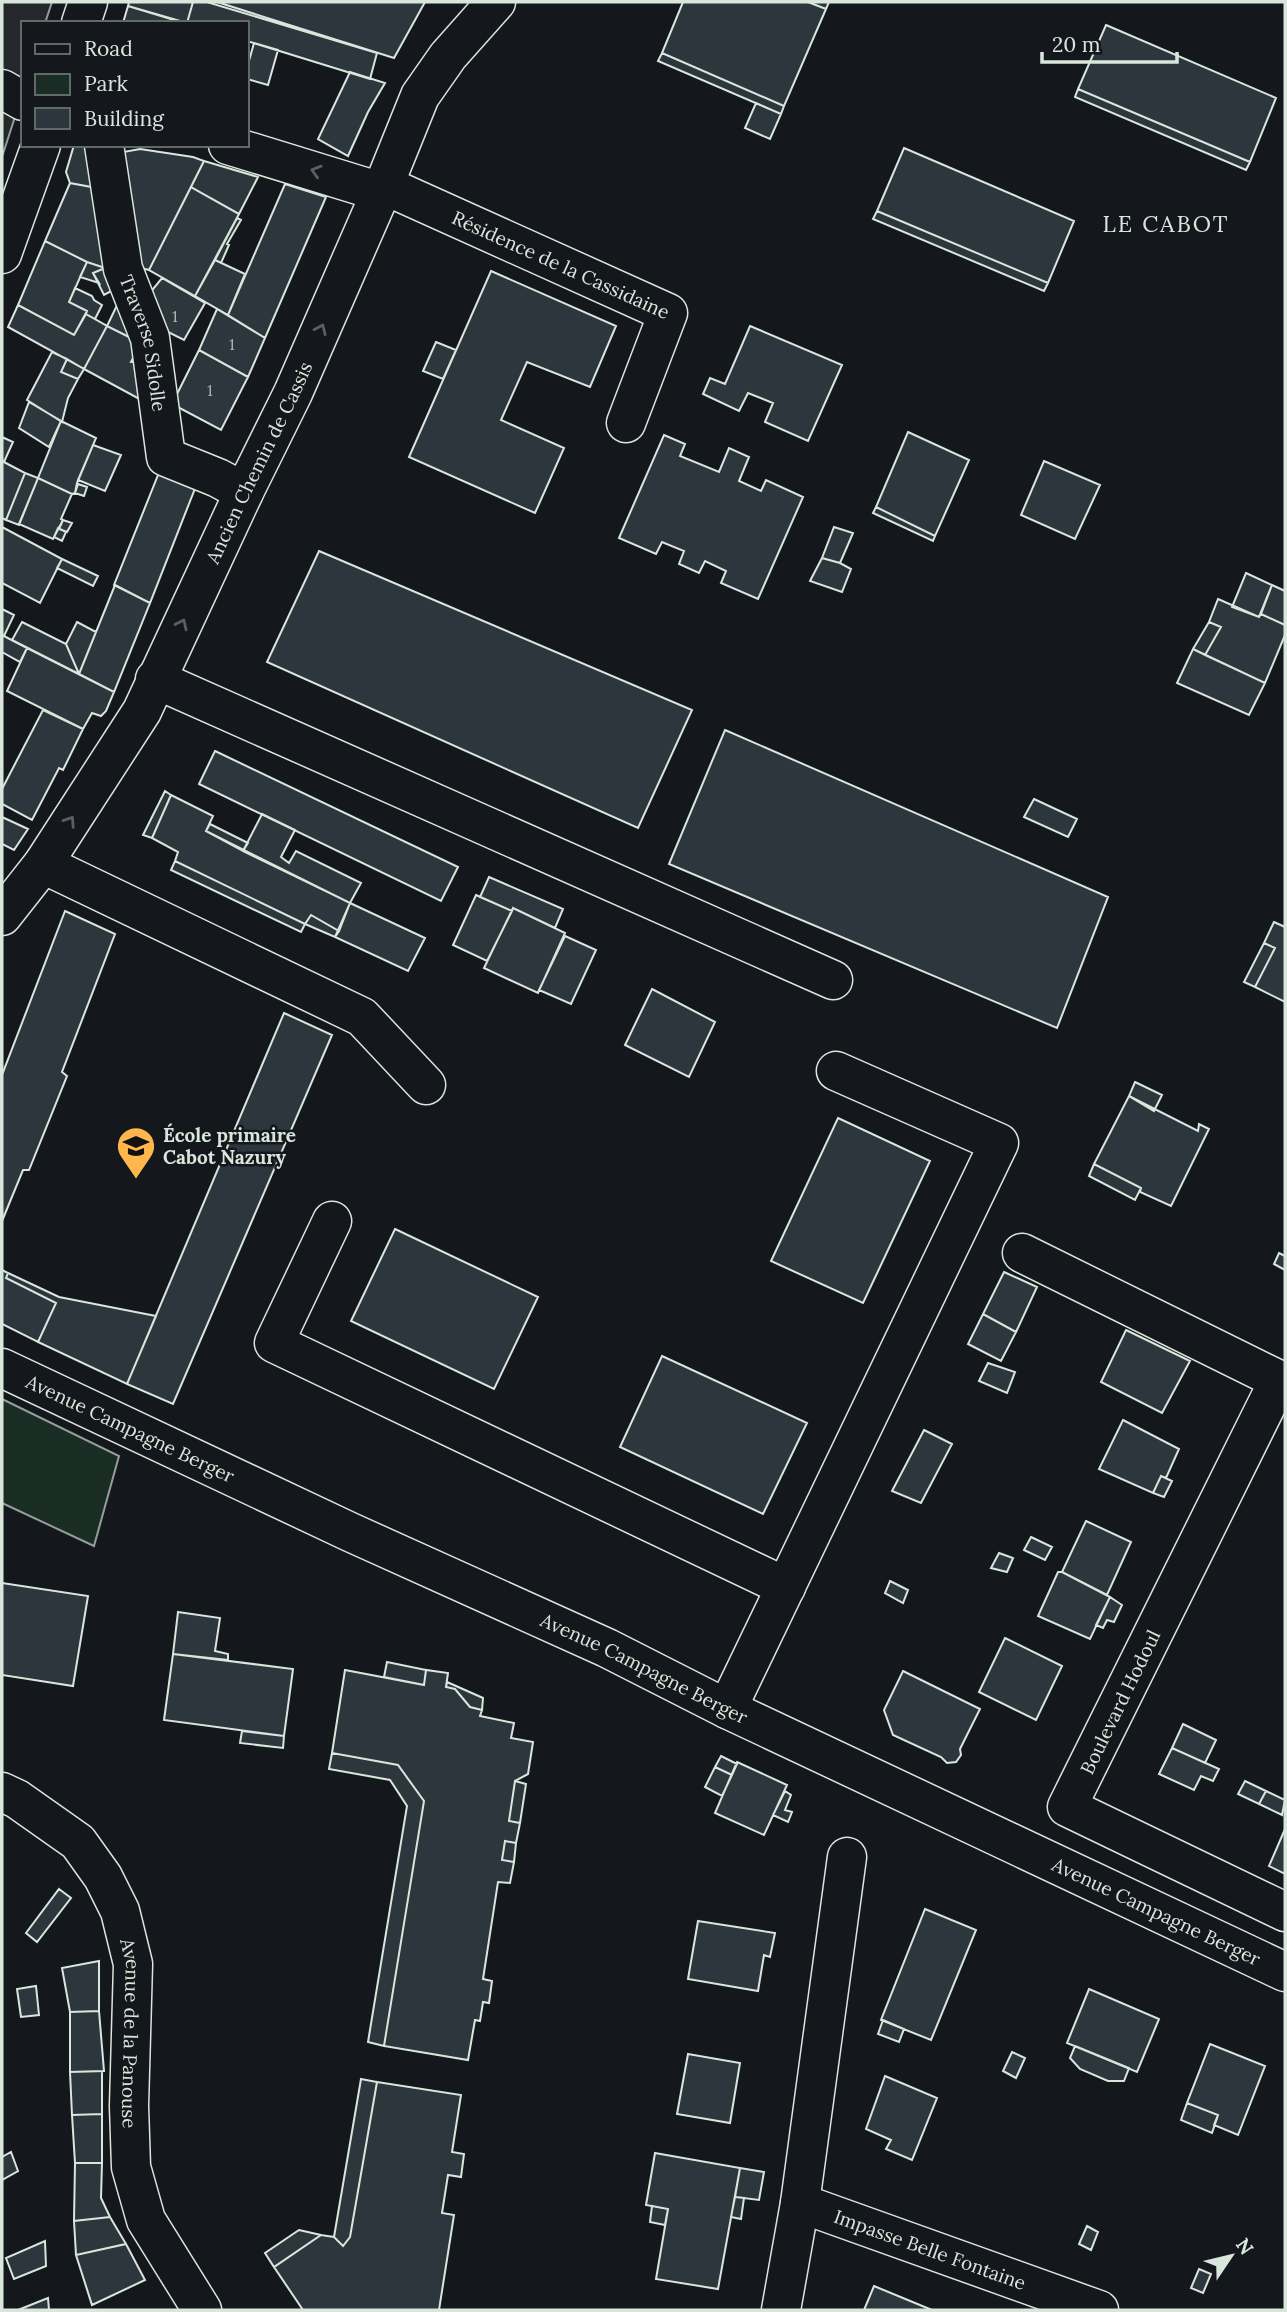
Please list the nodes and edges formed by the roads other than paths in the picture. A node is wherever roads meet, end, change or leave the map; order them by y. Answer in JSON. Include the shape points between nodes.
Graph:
{"nodes":[{"id":1,"x":88,"y":2,"type":"edge"},
{"id":2,"x":496,"y":2,"type":"edge"},
{"id":3,"x":82,"y":21,"type":"edge"},
{"id":4,"x":2,"y":89,"type":"edge"},
{"id":5,"x":21,"y":100,"type":"edge"},
{"id":6,"x":40,"y":147,"type":"edge"},
{"id":7,"x":104,"y":147,"type":"edge"},
{"id":8,"x":235,"y":147,"type":"edge"},
{"id":9,"x":382,"y":189,"type":"junction"},
{"id":10,"x":2,"y":254,"type":"edge"},
{"id":11,"x":626,"y":423,"type":"dead end"},
{"id":12,"x":244,"y":492,"type":"junction"},
{"id":13,"x":155,"y":679,"type":"junction"},
{"id":14,"x":43,"y":864,"type":"junction"},
{"id":15,"x":2,"y":916,"type":"edge"},
{"id":16,"x":834,"y":980,"type":"dead end"},
{"id":17,"x":836,"y":1071,"type":"dead end"},
{"id":18,"x":426,"y":1085,"type":"dead end"},
{"id":19,"x":332,"y":1221,"type":"dead end"},
{"id":20,"x":1022,"y":1253,"type":"dead end"},
{"id":21,"x":2,"y":1368,"type":"edge"},
{"id":22,"x":1282,"y":1381,"type":"edge"},
{"id":23,"x":786,"y":1587,"type":"junction"},
{"id":24,"x":727,"y":1709,"type":"junction"},
{"id":25,"x":2,"y":1792,"type":"edge"},
{"id":26,"x":847,"y":1857,"type":"dead end"},
{"id":27,"x":1285,"y":1912,"type":"edge"},
{"id":28,"x":1285,"y":1972,"type":"edge"},
{"id":29,"x":800,"y":2203,"type":"junction"},
{"id":30,"x":202,"y":2310,"type":"edge"},
{"id":31,"x":780,"y":2310,"type":"edge"},
{"id":32,"x":1099,"y":2310,"type":"edge"}],
"edges":[{"from":1,"to":3,"type":"street"},
{"from":2,"to":9,"type":"street","name":"Ancien Chemin de Cassis","via":[[447,56],[420,96]]},
{"from":4,"to":5,"type":"street"},
{"from":6,"to":10,"type":"street"},
{"from":7,"to":12,"type":"street","name":"Traverse Sidolle","via":[[123,270],[150,338],[166,457]]},
{"from":9,"to":8,"type":"street","one_way":true},
{"from":9,"to":11,"type":"street","name":"Résidence de la Cassidaine","via":[[668,313]]},
{"from":12,"to":9,"type":"street","name":"Ancien Chemin de Cassis","one_way":true,"via":[[293,393]]},
{"from":13,"to":12,"type":"street","name":"Ancien Chemin de Cassis","one_way":true},
{"from":14,"to":13,"type":"street","name":"Ancien Chemin de Cassis","one_way":true,"via":[[142,711]]},
{"from":13,"to":16,"type":"street"},
{"from":14,"to":15,"type":"street","name":"Ancien Chemin de Cassis"},
{"from":14,"to":18,"type":"street","via":[[362,1017]]},
{"from":17,"to":23,"type":"street","via":[[999,1143]]},
{"from":19,"to":23,"type":"street","via":[[274,1343]]},
{"from":20,"to":22,"type":"street","name":"Boulevard Hodoul"},
{"from":21,"to":24,"type":"street","name":"Avenue Campagne Berger","via":[[607,1648]]},
{"from":22,"to":27,"type":"street","name":"Boulevard Hodoul","via":[[1068,1807]]},
{"from":23,"to":24,"type":"street"},
{"from":24,"to":28,"type":"street","name":"Avenue Campagne Berger"},
{"from":25,"to":30,"type":"street","name":"Avenue de la Panouse","via":[[78,1842],[120,1911],[133,1964],[131,2167],[146,2220]]},
{"from":26,"to":29,"type":"street"},
{"from":29,"to":31,"type":"street"},
{"from":29,"to":32,"type":"street","name":"Impasse Belle Fontaine"}]}
